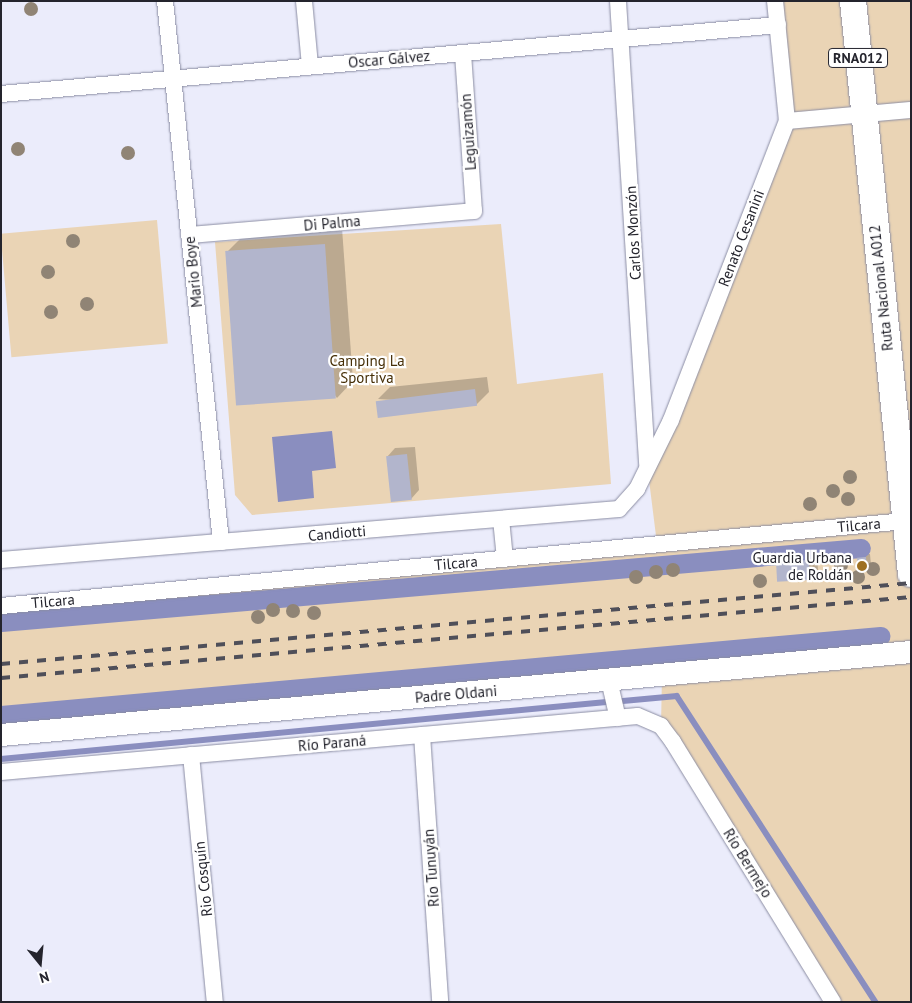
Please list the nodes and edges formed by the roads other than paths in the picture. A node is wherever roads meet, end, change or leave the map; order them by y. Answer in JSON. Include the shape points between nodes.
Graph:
{"nodes":[{"id":1,"x":165,"y":1,"type":"edge"},
{"id":2,"x":304,"y":1,"type":"edge"},
{"id":3,"x":618,"y":1,"type":"edge"},
{"id":4,"x":776,"y":1,"type":"edge"},
{"id":5,"x":853,"y":1,"type":"edge"},
{"id":6,"x":778,"y":25,"type":"junction"},
{"id":7,"x":622,"y":39,"type":"junction"},
{"id":8,"x":463,"y":53,"type":"junction"},
{"id":9,"x":310,"y":66,"type":"junction"},
{"id":10,"x":173,"y":78,"type":"junction"},
{"id":11,"x":1,"y":94,"type":"edge"},
{"id":12,"x":911,"y":110,"type":"edge"},
{"id":13,"x":863,"y":115,"type":"junction"},
{"id":14,"x":787,"y":121,"type":"junction"},
{"id":15,"x":474,"y":211,"type":"joint"},
{"id":16,"x":189,"y":235,"type":"junction"},
{"id":17,"x":647,"y":464,"type":"junction"},
{"id":18,"x":501,"y":519,"type":"junction"},
{"id":19,"x":908,"y":521,"type":"edge"},
{"id":20,"x":221,"y":542,"type":"junction"},
{"id":21,"x":505,"y":559,"type":"junction"},
{"id":22,"x":1,"y":560,"type":"edge"},
{"id":23,"x":911,"y":574,"type":"edge"},
{"id":24,"x":1,"y":606,"type":"edge"},
{"id":25,"x":911,"y":652,"type":"edge"},
{"id":26,"x":609,"y":680,"type":"junction"},
{"id":27,"x":618,"y":718,"type":"junction"},
{"id":28,"x":661,"y":726,"type":"joint"},
{"id":29,"x":1,"y":735,"type":"edge"},
{"id":30,"x":422,"y":735,"type":"junction"},
{"id":31,"x":191,"y":755,"type":"junction"},
{"id":32,"x":1,"y":772,"type":"edge"},
{"id":33,"x":215,"y":1002,"type":"edge"},
{"id":34,"x":440,"y":1002,"type":"edge"},
{"id":35,"x":833,"y":1002,"type":"edge"}],
"edges":[{"from":1,"to":10,"type":"street","name":"Mario Boye"},
{"from":2,"to":9,"type":"street"},
{"from":3,"to":7,"type":"street","name":"Carlos Monzón"},
{"from":4,"to":6,"type":"street","name":"Renato Cesanini"},
{"from":5,"to":13,"type":"highway","name":"Ruta Nacional A012","number":"RNA012"},
{"from":6,"to":7,"type":"street","name":"Oscar Gálvez"},
{"from":6,"to":14,"type":"street","name":"Renato Cesanini"},
{"from":7,"to":8,"type":"street","name":"Oscar Gálvez"},
{"from":7,"to":17,"type":"street","name":"Carlos Monzón"},
{"from":8,"to":9,"type":"street","name":"Oscar Gálvez"},
{"from":8,"to":15,"type":"street","name":"Leguizamón"},
{"from":9,"to":10,"type":"street","name":"Oscar Gálvez"},
{"from":10,"to":11,"type":"street","name":"Oscar Gálvez"},
{"from":10,"to":16,"type":"street","name":"Mario Boye"},
{"from":12,"to":13,"type":"street"},
{"from":13,"to":14,"type":"street"},
{"from":13,"to":19,"type":"highway","name":"Ruta Nacional A012","number":"RNA012"},
{"from":14,"to":17,"type":"street","name":"Renato Cesanini","via":[[671,420]]},
{"from":15,"to":16,"type":"street","name":"Di Palma"},
{"from":16,"to":20,"type":"street","name":"Mario Boye"},
{"from":17,"to":18,"type":"street","name":"Candiotti","via":[[637,489],[618,509]]},
{"from":18,"to":20,"type":"street","name":"Candiotti"},
{"from":18,"to":21,"type":"street"},
{"from":19,"to":21,"type":"street","name":"Tilcara"},
{"from":19,"to":23,"type":"highway","name":"Ruta Nacional A012","number":"RNA012"},
{"from":20,"to":22,"type":"street","name":"Candiotti"},
{"from":21,"to":24,"type":"street","name":"Tilcara"},
{"from":25,"to":26,"type":"main road","name":"Padre Oldani"},
{"from":26,"to":27,"type":"street"},
{"from":26,"to":29,"type":"main road","name":"Padre Oldani"},
{"from":27,"to":28,"type":"street","name":"Río Paraná","via":[[638,716]]},
{"from":27,"to":30,"type":"street","name":"Río Paraná"},
{"from":28,"to":35,"type":"street","name":"Río Bermejo"},
{"from":30,"to":31,"type":"street","name":"Río Paraná"},
{"from":30,"to":34,"type":"street","name":"Río Tunuyán"},
{"from":31,"to":32,"type":"street","name":"Río Paraná"},
{"from":31,"to":33,"type":"street","name":"Rio Cosquín"}]}
